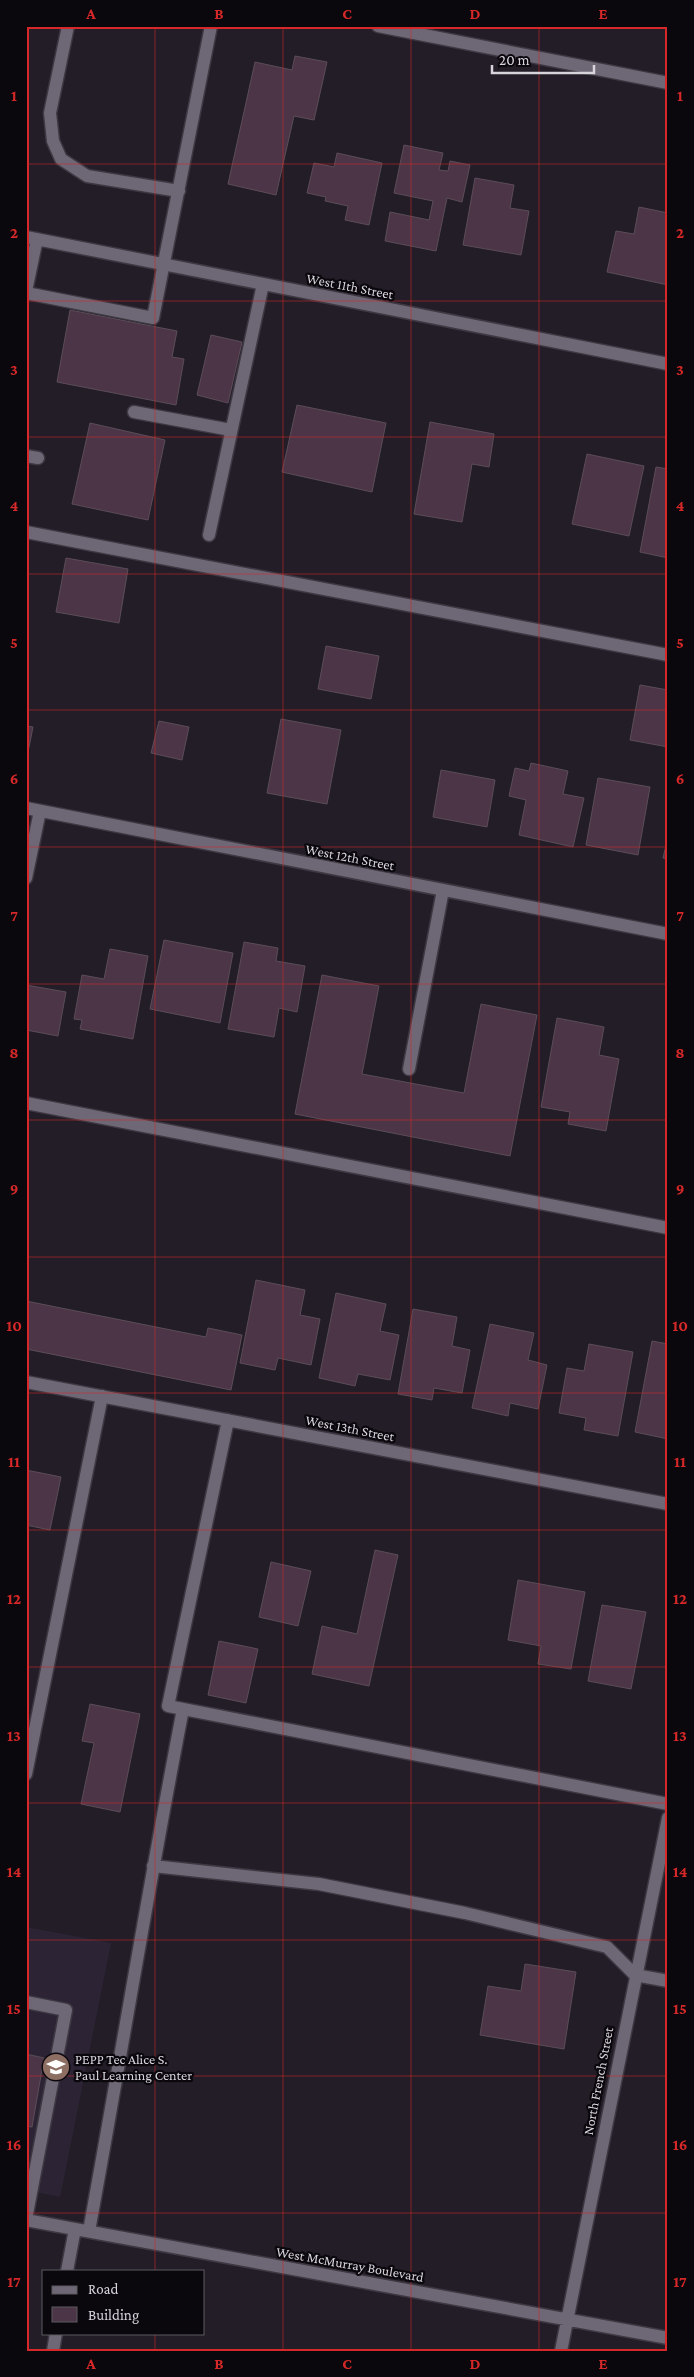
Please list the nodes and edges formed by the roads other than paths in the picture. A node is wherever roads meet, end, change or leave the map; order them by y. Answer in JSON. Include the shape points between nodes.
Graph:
{"nodes":[{"id":1,"x":68,"y":26,"type":"edge"},
{"id":2,"x":211,"y":26,"type":"edge"},
{"id":3,"x":378,"y":26,"type":"edge"},
{"id":4,"x":668,"y":83,"type":"edge"},
{"id":5,"x":179,"y":191,"type":"junction"},
{"id":6,"x":32,"y":238,"type":"edge"},
{"id":7,"x":165,"y":265,"type":"junction"},
{"id":8,"x":263,"y":284,"type":"junction"},
{"id":9,"x":26,"y":292,"type":"edge"},
{"id":10,"x":668,"y":364,"type":"edge"},
{"id":11,"x":134,"y":412,"type":"dead end"},
{"id":12,"x":232,"y":430,"type":"junction"},
{"id":13,"x":26,"y":532,"type":"edge"},
{"id":14,"x":209,"y":535,"type":"dead end"},
{"id":15,"x":668,"y":655,"type":"edge"},
{"id":16,"x":26,"y":808,"type":"edge"},
{"id":17,"x":40,"y":811,"type":"junction"},
{"id":18,"x":26,"y":878,"type":"edge"},
{"id":19,"x":443,"y":890,"type":"junction"},
{"id":20,"x":668,"y":934,"type":"edge"},
{"id":21,"x":409,"y":1070,"type":"dead end"},
{"id":22,"x":26,"y":1102,"type":"edge"},
{"id":23,"x":668,"y":1228,"type":"edge"},
{"id":24,"x":26,"y":1382,"type":"edge"},
{"id":25,"x":102,"y":1396,"type":"junction"},
{"id":26,"x":228,"y":1420,"type":"junction"},
{"id":27,"x":668,"y":1504,"type":"edge"},
{"id":28,"x":183,"y":1709,"type":"junction"},
{"id":29,"x":26,"y":1774,"type":"edge"},
{"id":30,"x":668,"y":1804,"type":"edge"},
{"id":31,"x":668,"y":1818,"type":"edge"},
{"id":32,"x":153,"y":1866,"type":"junction"},
{"id":33,"x":635,"y":1975,"type":"junction"},
{"id":34,"x":668,"y":1981,"type":"edge"},
{"id":35,"x":26,"y":2002,"type":"edge"},
{"id":36,"x":26,"y":2220,"type":"edge"},
{"id":37,"x":75,"y":2229,"type":"junction"},
{"id":38,"x":89,"y":2231,"type":"junction"},
{"id":39,"x":67,"y":2270,"type":"edge"},
{"id":40,"x":567,"y":2319,"type":"junction"},
{"id":41,"x":56,"y":2334,"type":"edge"},
{"id":42,"x":668,"y":2338,"type":"edge"},
{"id":43,"x":53,"y":2351,"type":"edge"},
{"id":44,"x":561,"y":2351,"type":"edge"}],
"edges":[{"from":1,"to":5,"type":"street","via":[[50,113],[53,141],[61,159],[87,176]]},
{"from":2,"to":5,"type":"street"},
{"from":3,"to":4,"type":"street"},
{"from":5,"to":7,"type":"street"},
{"from":6,"to":7,"type":"street","name":"West 11th Street"},
{"from":6,"to":9,"type":"street"},
{"from":7,"to":8,"type":"street","name":"West 11th Street"},
{"from":7,"to":9,"type":"street","via":[[153,318]]},
{"from":8,"to":10,"type":"street","name":"West 11th Street"},
{"from":8,"to":12,"type":"street"},
{"from":11,"to":12,"type":"street"},
{"from":12,"to":14,"type":"street"},
{"from":13,"to":15,"type":"street"},
{"from":16,"to":17,"type":"street","name":"West 12th Street"},
{"from":17,"to":18,"type":"street"},
{"from":17,"to":19,"type":"street","name":"West 12th Street"},
{"from":19,"to":20,"type":"street","name":"West 12th Street"},
{"from":19,"to":21,"type":"street"},
{"from":22,"to":23,"type":"street"},
{"from":24,"to":25,"type":"street","name":"West 13th Street"},
{"from":25,"to":26,"type":"street","name":"West 13th Street"},
{"from":25,"to":29,"type":"street"},
{"from":26,"to":27,"type":"street","name":"West 13th Street"},
{"from":26,"to":28,"type":"street","via":[[168,1706]]},
{"from":28,"to":30,"type":"street"},
{"from":28,"to":32,"type":"street"},
{"from":31,"to":33,"type":"street","name":"North French Street"},
{"from":32,"to":33,"type":"street","via":[[319,1884],[465,1913],[607,1948]]},
{"from":32,"to":38,"type":"street"},
{"from":33,"to":34,"type":"street"},
{"from":33,"to":40,"type":"street","name":"North French Street"},
{"from":35,"to":36,"type":"street","via":[[66,2010]]},
{"from":36,"to":37,"type":"street","name":"West McMurray Boulevard"},
{"from":37,"to":38,"type":"street","name":"West McMurray Boulevard"},
{"from":37,"to":39,"type":"street"},
{"from":38,"to":40,"type":"street","name":"West McMurray Boulevard"},
{"from":40,"to":42,"type":"street","name":"West McMurray Boulevard"},
{"from":40,"to":44,"type":"street","name":"North French Street"},
{"from":41,"to":43,"type":"street"}]}
